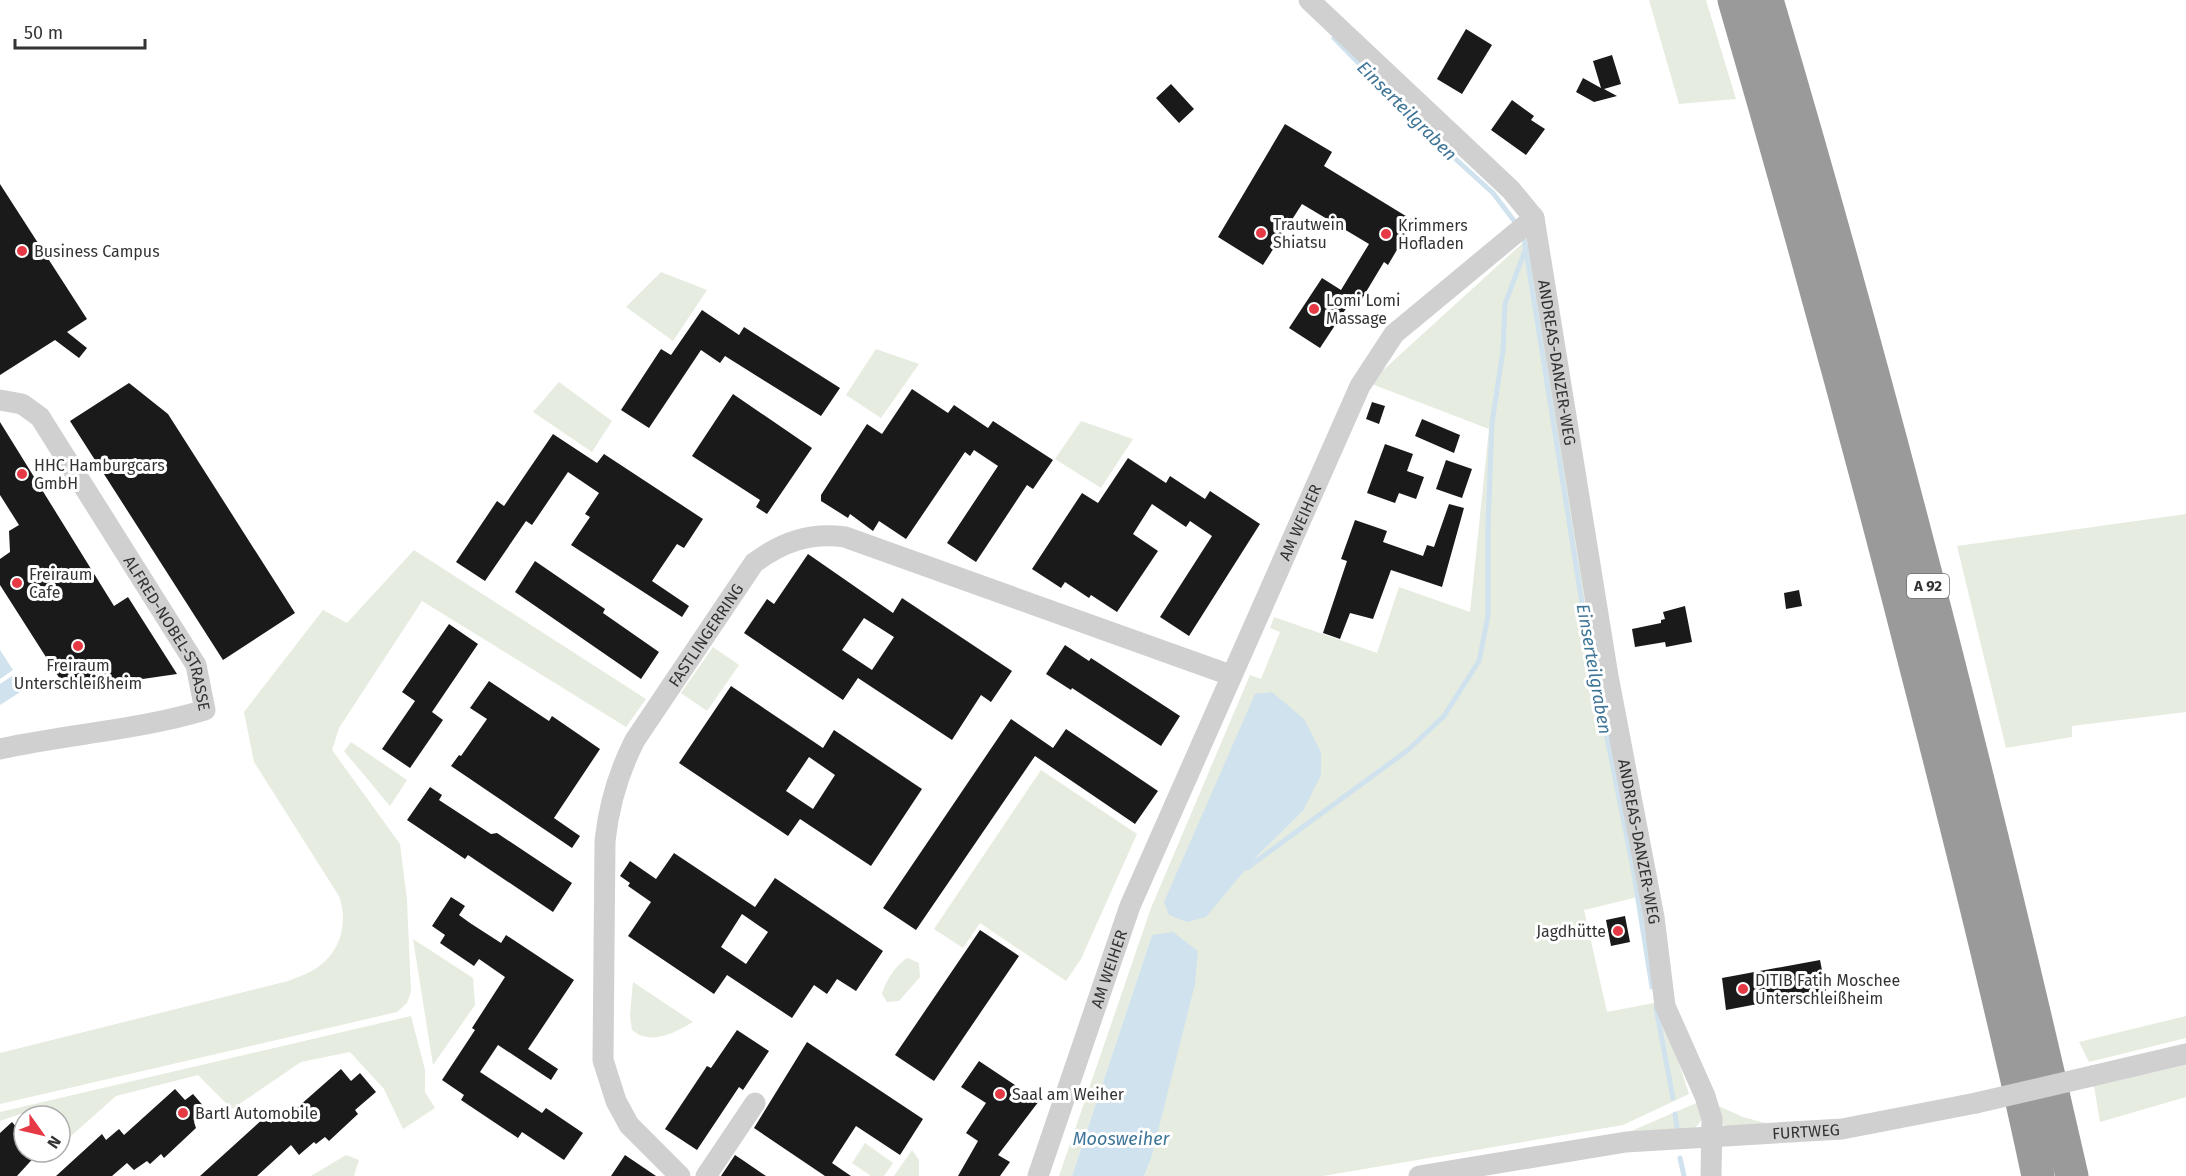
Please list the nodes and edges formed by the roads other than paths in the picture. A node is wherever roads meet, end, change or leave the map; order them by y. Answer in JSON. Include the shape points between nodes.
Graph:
{"nodes":[{"id":1,"x":1309,"y":0,"type":"edge"},
{"id":2,"x":1734,"y":0,"type":"edge"},
{"id":3,"x":1767,"y":0,"type":"edge"},
{"id":4,"x":1534,"y":218,"type":"junction"},
{"id":5,"x":0,"y":400,"type":"edge"},
{"id":6,"x":1230,"y":675,"type":"junction"},
{"id":7,"x":0,"y":749,"type":"edge"},
{"id":8,"x":2186,"y":1054,"type":"edge"},
{"id":9,"x":755,"y":1103,"type":"dead end"},
{"id":10,"x":1712,"y":1137,"type":"junction"},
{"id":11,"x":675,"y":1174,"type":"edge"},
{"id":12,"x":706,"y":1176,"type":"edge"},
{"id":13,"x":1038,"y":1176,"type":"edge"},
{"id":14,"x":1419,"y":1176,"type":"edge"},
{"id":15,"x":1711,"y":1176,"type":"edge"},
{"id":16,"x":2038,"y":1176,"type":"edge"},
{"id":17,"x":2072,"y":1176,"type":"edge"}],
"edges":[{"from":1,"to":4,"type":"street","via":[[1512,190]]},
{"from":2,"to":16,"type":"highway","number":"A 92","via":[[1865,466],[1963,851]]},
{"from":3,"to":17,"type":"highway","number":"A 92","via":[[1822,185],[1900,475],[2000,867]]},
{"from":4,"to":6,"type":"street","name":"AM WEIHER","via":[[1394,334],[1360,386]]},
{"from":4,"to":10,"type":"street","name":"ANDREAS-DANZER-WEG","via":[[1608,676],[1654,917],[1665,1006],[1705,1096],[1712,1119]]},
{"from":5,"to":7,"type":"street","name":"ALFRED-NOBEL-STRASSE","via":[[22,404],[40,417],[196,665],[205,710],[175,719]]},
{"from":6,"to":11,"type":"street","name":"FASTLINGERRING","via":[[845,537],[796,539],[754,563],[635,740],[608,808],[603,1060],[616,1101],[629,1125]]},
{"from":6,"to":13,"type":"street","name":"AM WEIHER","via":[[1130,906]]},
{"from":8,"to":10,"type":"street","name":"FURTWEG","bridge":true,"via":[[1976,1103],[1842,1129]]},
{"from":9,"to":12,"type":"street"},
{"from":10,"to":14,"type":"street","name":"FURTWEG","via":[[1626,1142]]},
{"from":10,"to":15,"type":"street","name":"ANDREAS-DANZER-WEG"}]}
